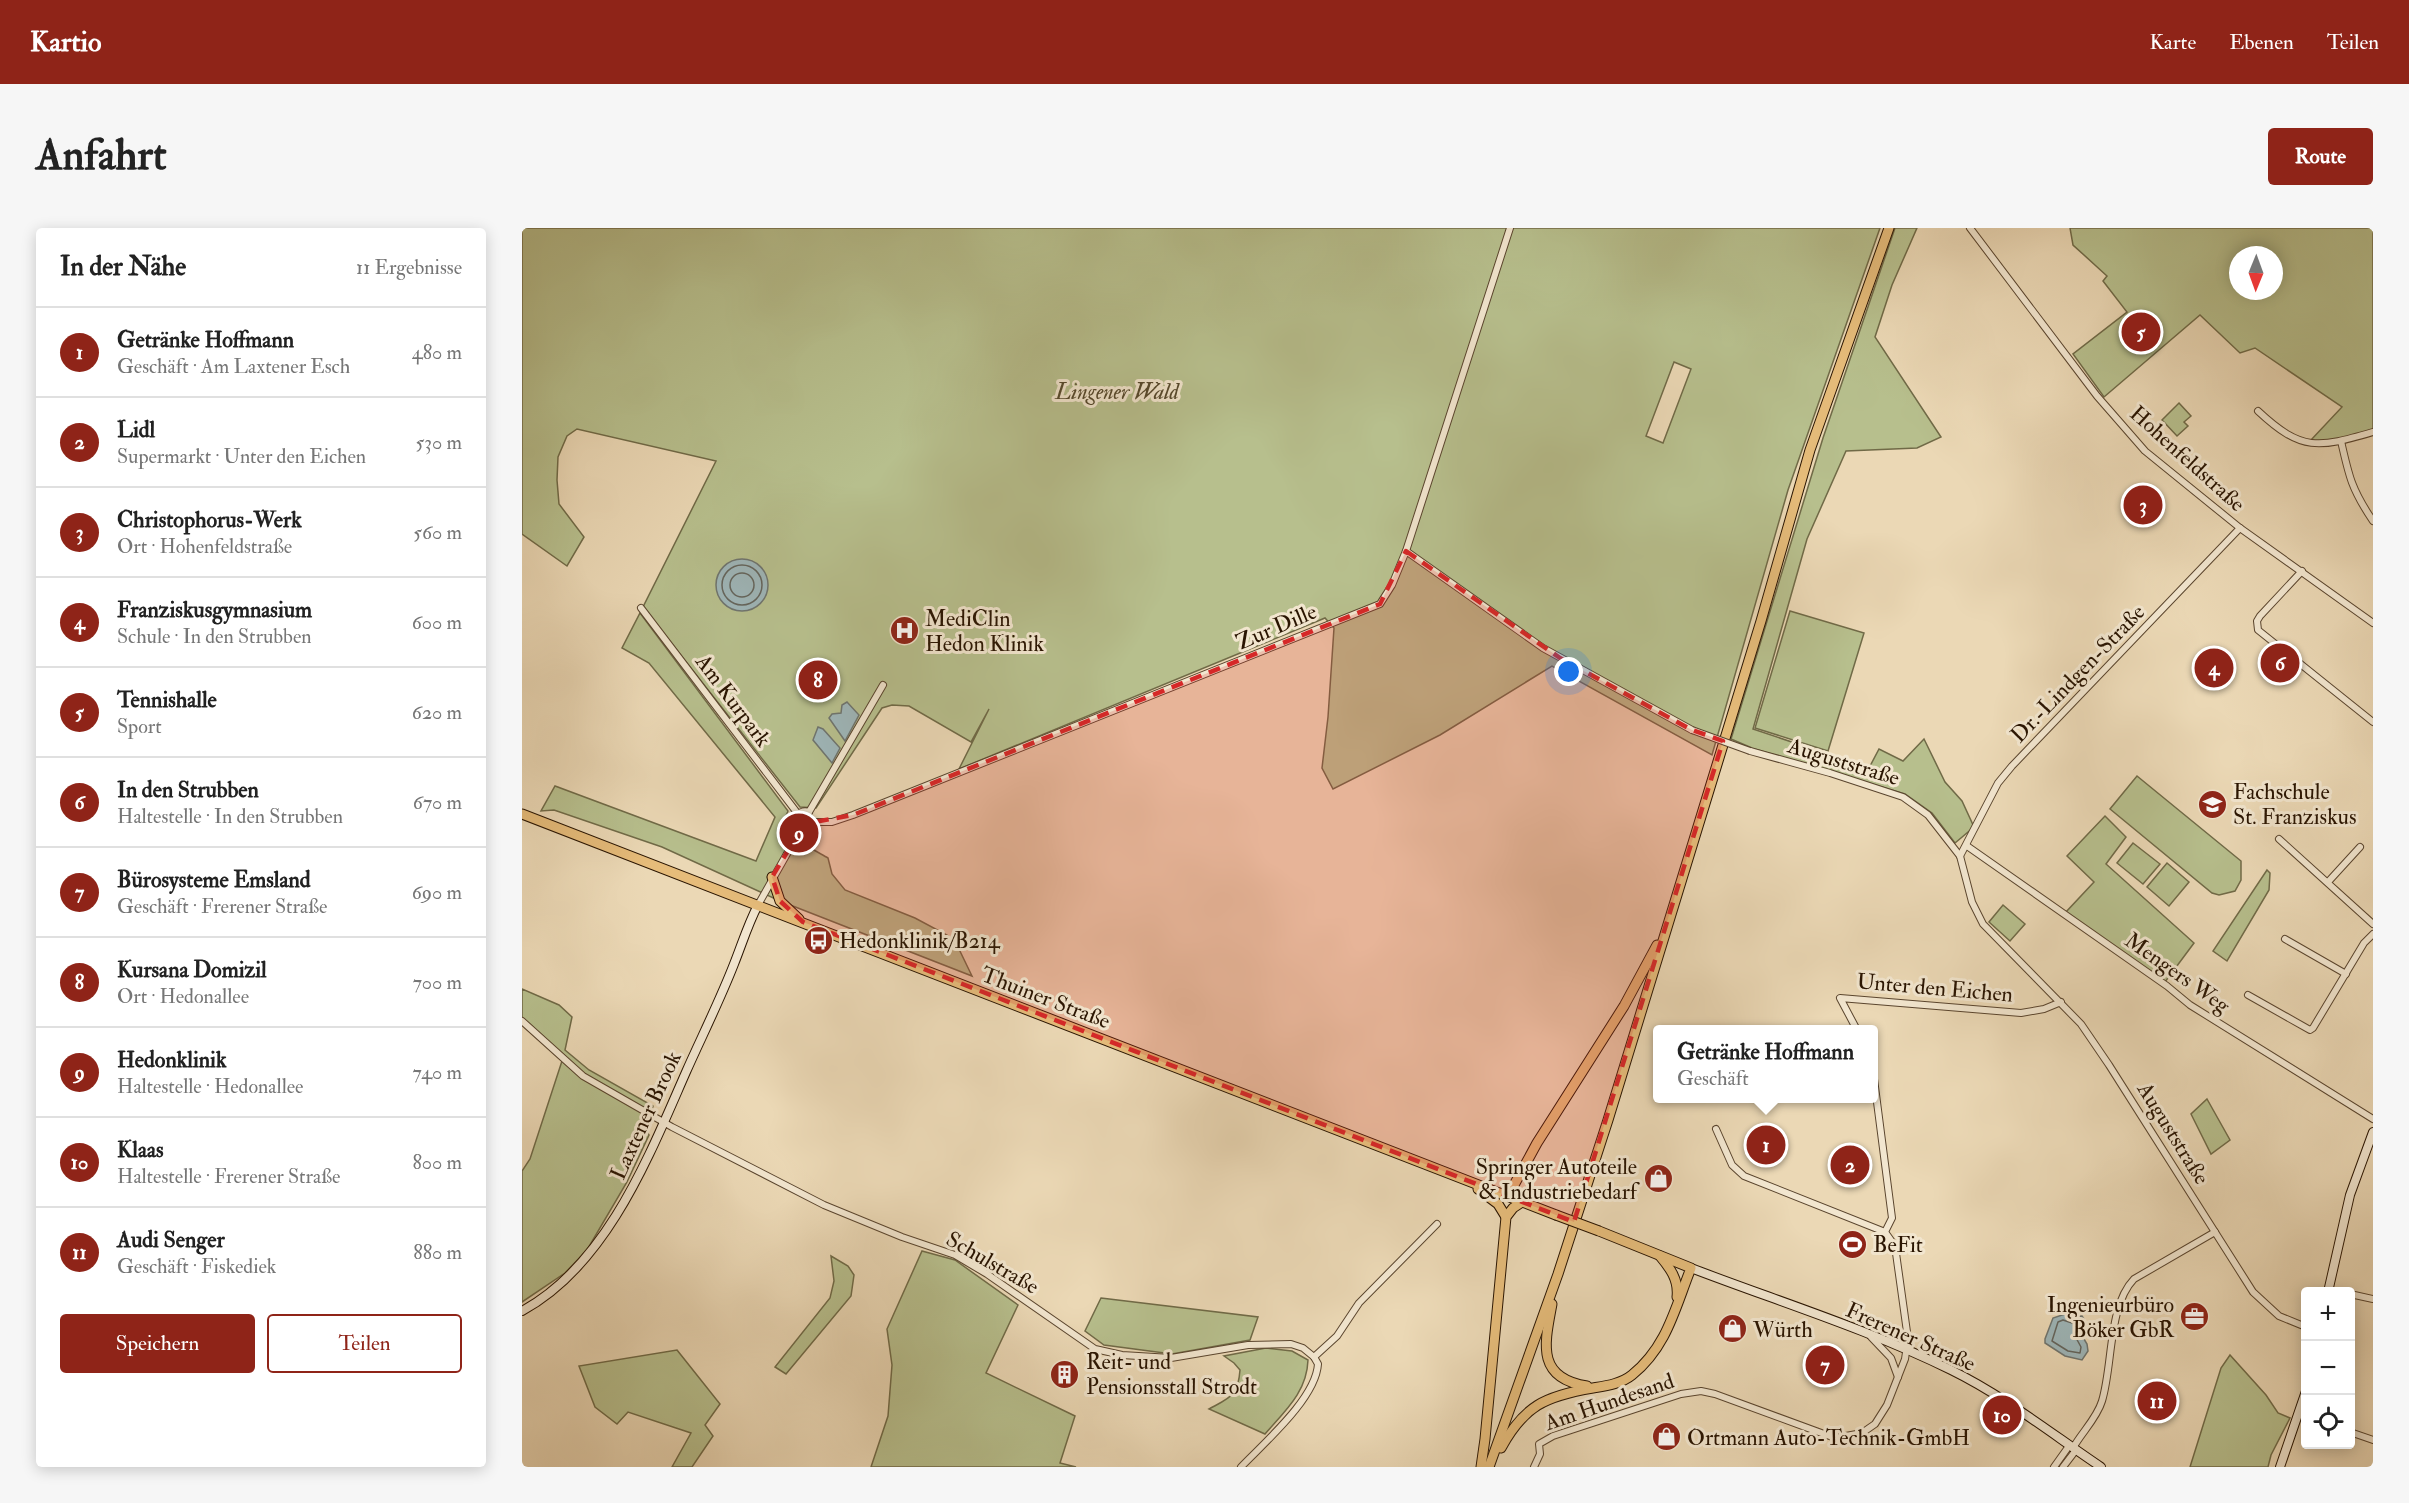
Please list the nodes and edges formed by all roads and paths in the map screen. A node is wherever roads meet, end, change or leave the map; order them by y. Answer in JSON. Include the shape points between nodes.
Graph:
{"nodes":[{"id":1,"x":1510,"y":228,"type":"edge"},
{"id":2,"x":1889,"y":228,"type":"edge"},
{"id":3,"x":1970,"y":228,"type":"edge"},
{"id":4,"x":2258,"y":411,"type":"dead end"},
{"id":5,"x":2373,"y":432,"type":"edge"},
{"id":6,"x":2342,"y":441,"type":"junction"},
{"id":7,"x":2373,"y":521,"type":"edge"},
{"id":8,"x":2240,"y":528,"type":"junction"},
{"id":9,"x":1406,"y":551,"type":"junction"},
{"id":10,"x":2302,"y":571,"type":"junction"},
{"id":11,"x":641,"y":608,"type":"dead end"},
{"id":12,"x":2373,"y":612,"type":"edge"},
{"id":13,"x":2371,"y":621,"type":"edge"},
{"id":14,"x":883,"y":685,"type":"dead end"},
{"id":15,"x":2373,"y":722,"type":"edge"},
{"id":16,"x":809,"y":813,"type":"junction"},
{"id":17,"x":522,"y":814,"type":"edge"},
{"id":18,"x":798,"y":814,"type":"junction"},
{"id":19,"x":814,"y":822,"type":"junction"},
{"id":20,"x":801,"y":829,"type":"junction"},
{"id":21,"x":2279,"y":839,"type":"dead end"},
{"id":22,"x":1967,"y":846,"type":"junction"},
{"id":23,"x":2360,"y":847,"type":"dead end"},
{"id":24,"x":1960,"y":856,"type":"junction"},
{"id":25,"x":772,"y":877,"type":"junction"},
{"id":26,"x":2328,"y":882,"type":"junction"},
{"id":27,"x":758,"y":905,"type":"junction"},
{"id":28,"x":803,"y":922,"type":"junction"},
{"id":29,"x":2373,"y":924,"type":"edge"},
{"id":30,"x":1667,"y":927,"type":"junction"},
{"id":31,"x":2373,"y":934,"type":"edge"},
{"id":32,"x":2285,"y":939,"type":"dead end"},
{"id":33,"x":2346,"y":974,"type":"junction"},
{"id":34,"x":2248,"y":995,"type":"dead end"},
{"id":35,"x":2061,"y":1002,"type":"junction"},
{"id":36,"x":522,"y":1021,"type":"edge"},
{"id":37,"x":1855,"y":1025,"type":"edge"},
{"id":38,"x":1877,"y":1103,"type":"edge"},
{"id":39,"x":2373,"y":1119,"type":"edge"},
{"id":40,"x":664,"y":1122,"type":"junction"},
{"id":41,"x":1716,"y":1129,"type":"dead end"},
{"id":42,"x":2373,"y":1132,"type":"edge"},
{"id":43,"x":1470,"y":1183,"type":"junction"},
{"id":44,"x":1508,"y":1196,"type":"junction"},
{"id":45,"x":1522,"y":1202,"type":"junction"},
{"id":46,"x":1506,"y":1217,"type":"junction"},
{"id":47,"x":1437,"y":1224,"type":"dead end"},
{"id":48,"x":1885,"y":1232,"type":"junction"},
{"id":49,"x":2215,"y":1232,"type":"junction"},
{"id":50,"x":1658,"y":1254,"type":"junction"},
{"id":51,"x":1691,"y":1268,"type":"junction"},
{"id":52,"x":1558,"y":1274,"type":"junction"},
{"id":53,"x":2332,"y":1287,"type":"edge"},
{"id":54,"x":2355,"y":1295,"type":"edge"},
{"id":55,"x":2373,"y":1299,"type":"edge"},
{"id":56,"x":1677,"y":1304,"type":"junction"},
{"id":57,"x":522,"y":1311,"type":"edge"},
{"id":58,"x":2301,"y":1325,"type":"edge"},
{"id":59,"x":1871,"y":1336,"type":"junction"},
{"id":60,"x":1906,"y":1350,"type":"junction"},
{"id":61,"x":1314,"y":1357,"type":"junction"},
{"id":62,"x":1898,"y":1378,"type":"junction"},
{"id":63,"x":1595,"y":1388,"type":"junction"},
{"id":64,"x":2301,"y":1419,"type":"edge"},
{"id":65,"x":2355,"y":1433,"type":"edge"},
{"id":66,"x":2372,"y":1437,"type":"edge"},
{"id":67,"x":2072,"y":1448,"type":"junction"},
{"id":68,"x":1241,"y":1467,"type":"edge"},
{"id":69,"x":1481,"y":1467,"type":"edge"},
{"id":70,"x":1490,"y":1467,"type":"edge"},
{"id":71,"x":1534,"y":1467,"type":"edge"},
{"id":72,"x":2054,"y":1467,"type":"edge"},
{"id":73,"x":2063,"y":1467,"type":"edge"},
{"id":74,"x":2101,"y":1467,"type":"edge"},
{"id":75,"x":2280,"y":1467,"type":"edge"}],
"edges":[{"from":1,"to":9,"type":"street","name":"Zur Dille"},
{"from":2,"to":30,"type":"main road","via":[[1810,450]]},
{"from":3,"to":8,"type":"street","name":"Hohenfeldstraße","via":[[2127,433]]},
{"from":4,"to":6,"type":"street","via":[[2275,427],[2304,443]]},
{"from":5,"to":6,"type":"street"},
{"from":6,"to":7,"type":"street","via":[[2355,494]]},
{"from":8,"to":10,"type":"street","name":"Hohenfeldstraße"},
{"from":8,"to":22,"type":"street","name":"Dr.-Lindgen-Straße","via":[[2012,766],[1998,783]]},
{"from":9,"to":19,"type":"street","name":"Zur Dille","via":[[1380,604],[853,815],[832,822]]},
{"from":9,"to":24,"type":"street","name":"Auguststraße","bridge":true,"via":[[1543,648],[1692,730],[1903,797],[1928,815]]},
{"from":10,"to":13,"type":"street","name":"Hohenfeldstraße"},
{"from":10,"to":15,"type":"street","via":[[2260,616],[2258,630]]},
{"from":11,"to":18,"type":"street","name":"Am Kurpark"},
{"from":12,"to":13,"type":"street"},
{"from":14,"to":16,"type":"street"},
{"from":16,"to":18,"type":"street"},
{"from":16,"to":19,"type":"street"},
{"from":17,"to":27,"type":"main road","name":"Thuiner Straße"},
{"from":18,"to":20,"type":"street","via":[[796,822]]},
{"from":19,"to":20,"type":"street","via":[[808,830]]},
{"from":20,"to":25,"type":"street"},
{"from":21,"to":26,"type":"street"},
{"from":22,"to":24,"type":"street","name":"Dr.-Lindgen-Straße"},
{"from":22,"to":39,"type":"street","name":"Mengers Weg","via":[[2190,1005]]},
{"from":23,"to":26,"type":"street"},
{"from":24,"to":35,"type":"street","name":"Auguststraße","via":[[1972,902],[1983,924]]},
{"from":25,"to":27,"type":"street"},
{"from":25,"to":28,"type":"main road","via":[[780,901]]},
{"from":26,"to":29,"type":"street"},
{"from":27,"to":28,"type":"main road","name":"Thuiner Straße"},
{"from":27,"to":40,"type":"street","name":"Laxtener Brook"},
{"from":28,"to":43,"type":"main road","name":"Thuiner Straße"},
{"from":30,"to":44,"type":"main road","via":[[1624,1006]]},
{"from":30,"to":52,"type":"main road"},
{"from":31,"to":33,"type":"street"},
{"from":32,"to":33,"type":"street"},
{"from":33,"to":34,"type":"street","via":[[2310,1029]]},
{"from":35,"to":37,"type":"street","name":"Unter den Eichen","via":[[2021,1013],[1840,998]]},
{"from":35,"to":49,"type":"street","name":"Auguststraße","via":[[2109,1065]]},
{"from":36,"to":40,"type":"street","name":"Schulstraße","via":[[583,1076]]},
{"from":38,"to":48,"type":"street","via":[[1892,1218]]},
{"from":40,"to":57,"type":"street","name":"Laxtener Brook","via":[[620,1209],[590,1254],[553,1290]]},
{"from":40,"to":61,"type":"street","name":"Schulstraße","via":[[824,1205],[955,1255],[1095,1349],[1171,1359],[1275,1342],[1303,1348]]},
{"from":41,"to":48,"type":"street","via":[[1732,1165],[1744,1176]]},
{"from":42,"to":53,"type":"street","via":[[2350,1195]]},
{"from":43,"to":44,"type":"main road","name":"Thuiner Straße"},
{"from":43,"to":46,"type":"main road","via":[[1498,1204]]},
{"from":44,"to":45,"type":"main road","name":"Thuiner Straße"},
{"from":45,"to":46,"type":"main road"},
{"from":45,"to":50,"type":"main road","name":"Thuiner Straße","bridge":true},
{"from":46,"to":69,"type":"main road"},
{"from":47,"to":61,"type":"street","via":[[1359,1303],[1337,1336]]},
{"from":48,"to":60,"type":"street","via":[[1895,1246],[1906,1318]]},
{"from":49,"to":58,"type":"street","name":"Auguststraße","via":[[2260,1301],[2279,1316]]},
{"from":49,"to":67,"type":"street","via":[[2134,1279],[2127,1287],[2119,1306],[2102,1403]]},
{"from":50,"to":51,"type":"main road","name":"Thuiner Straße"},
{"from":50,"to":56,"type":"main road","via":[[1676,1280]]},
{"from":51,"to":56,"type":"main road"},
{"from":51,"to":59,"type":"street","name":"Frerener Straße"},
{"from":52,"to":63,"type":"main road","via":[[1545,1352],[1565,1380]]},
{"from":52,"to":70,"type":"main road"},
{"from":54,"to":55,"type":"street"},
{"from":56,"to":63,"type":"main road","via":[[1657,1351],[1643,1366],[1629,1378]]},
{"from":59,"to":60,"type":"street","name":"Frerener Straße"},
{"from":59,"to":62,"type":"street","via":[[1889,1353]]},
{"from":60,"to":62,"type":"street","name":"Am Hundesand"},
{"from":60,"to":67,"type":"street","name":"Frerener Straße","via":[[1993,1394]]},
{"from":61,"to":68,"type":"street","via":[[1318,1374],[1302,1403]]},
{"from":62,"to":71,"type":"street","name":"Am Hundesand","via":[[1875,1424],[1862,1434],[1835,1438],[1822,1435],[1701,1391],[1553,1436],[1539,1444],[1540,1454]]},
{"from":63,"to":70,"type":"main road","via":[[1556,1395],[1527,1411]]},
{"from":64,"to":75,"type":"street"},
{"from":65,"to":66,"type":"street"},
{"from":67,"to":72,"type":"street"},
{"from":67,"to":73,"type":"street"},
{"from":67,"to":74,"type":"street","name":"Frerener Straße"}]}
